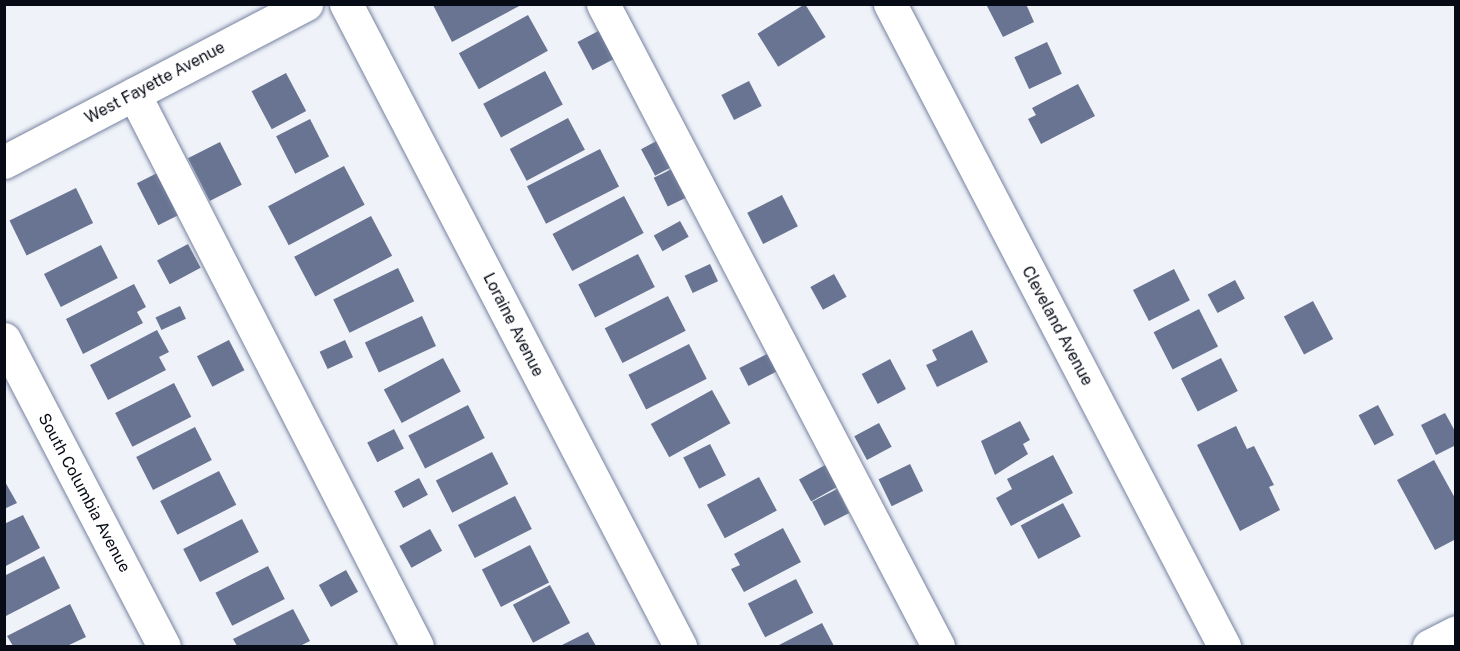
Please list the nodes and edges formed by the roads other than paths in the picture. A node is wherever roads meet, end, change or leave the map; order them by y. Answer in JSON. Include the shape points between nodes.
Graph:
{"nodes":[{"id":1,"x":306,"y":4,"type":"edge"},
{"id":2,"x":346,"y":4,"type":"edge"},
{"id":3,"x":603,"y":4,"type":"edge"},
{"id":4,"x":890,"y":4,"type":"edge"},
{"id":5,"x":134,"y":94,"type":"junction"},
{"id":6,"x":4,"y":162,"type":"edge"},
{"id":7,"x":4,"y":339,"type":"edge"},
{"id":8,"x":1455,"y":632,"type":"edge"},
{"id":9,"x":164,"y":646,"type":"edge"},
{"id":10,"x":417,"y":646,"type":"edge"},
{"id":11,"x":680,"y":646,"type":"edge"},
{"id":12,"x":938,"y":646,"type":"edge"},
{"id":13,"x":1224,"y":646,"type":"edge"},
{"id":14,"x":1429,"y":646,"type":"edge"}],
"edges":[{"from":1,"to":5,"type":"street","name":"West Fayette Avenue"},
{"from":2,"to":11,"type":"street","name":"Loraine Avenue"},
{"from":3,"to":12,"type":"street"},
{"from":4,"to":13,"type":"street","name":"Cleveland Avenue"},
{"from":5,"to":6,"type":"street","name":"West Fayette Avenue"},
{"from":5,"to":10,"type":"street"},
{"from":7,"to":9,"type":"street","name":"South Columbia Avenue"},
{"from":8,"to":14,"type":"street"}]}
